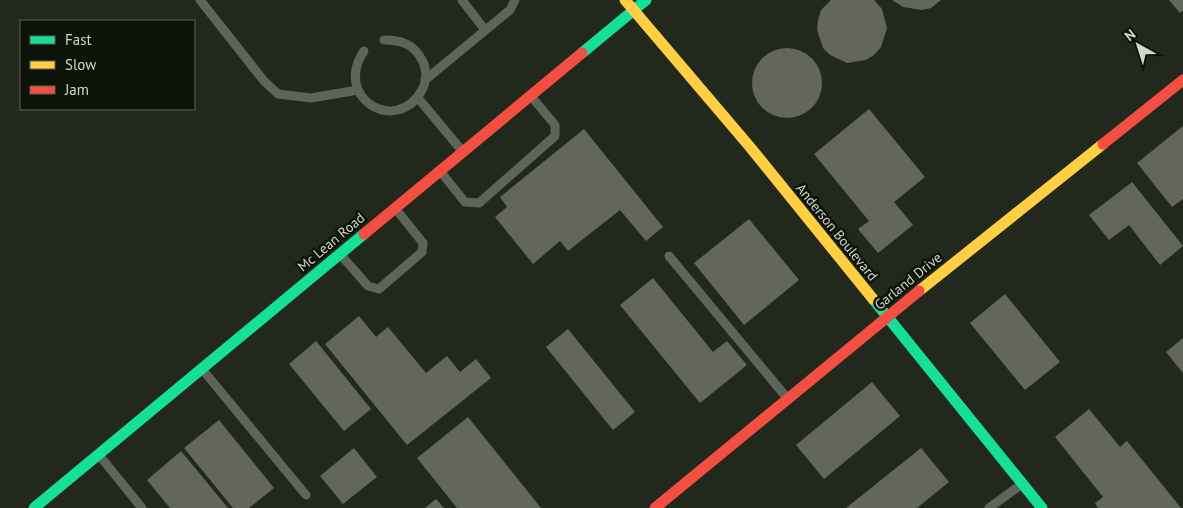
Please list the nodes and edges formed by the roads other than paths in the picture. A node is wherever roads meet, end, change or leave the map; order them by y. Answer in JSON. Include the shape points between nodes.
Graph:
{"nodes":[{"id":1,"x":200,"y":0,"type":"edge"},
{"id":2,"x":462,"y":0,"type":"edge"},
{"id":3,"x":515,"y":0,"type":"edge"},
{"id":4,"x":625,"y":0,"type":"edge"},
{"id":5,"x":646,"y":0,"type":"edge"},
{"id":6,"x":633,"y":10,"type":"junction"},
{"id":7,"x":485,"y":30,"type":"junction"},
{"id":8,"x":384,"y":40,"type":"dead end"},
{"id":9,"x":364,"y":51,"type":"dead end"},
{"id":10,"x":425,"y":80,"type":"junction"},
{"id":11,"x":1183,"y":80,"type":"edge"},
{"id":12,"x":358,"y":90,"type":"junction"},
{"id":13,"x":531,"y":95,"type":"junction"},
{"id":14,"x":418,"y":98,"type":"junction"},
{"id":15,"x":463,"y":152,"type":"junction"},
{"id":16,"x":440,"y":171,"type":"junction"},
{"id":17,"x":395,"y":208,"type":"junction"},
{"id":18,"x":340,"y":254,"type":"junction"},
{"id":19,"x":669,"y":256,"type":"dead end"},
{"id":20,"x":887,"y":317,"type":"junction"},
{"id":21,"x":202,"y":369,"type":"junction"},
{"id":22,"x":787,"y":399,"type":"junction"},
{"id":23,"x":98,"y":455,"type":"junction"},
{"id":24,"x":1022,"y":484,"type":"junction"},
{"id":25,"x":306,"y":495,"type":"dead end"},
{"id":26,"x":39,"y":507,"type":"edge"},
{"id":27,"x":142,"y":508,"type":"edge"},
{"id":28,"x":655,"y":508,"type":"edge"},
{"id":29,"x":989,"y":508,"type":"edge"},
{"id":30,"x":1042,"y":508,"type":"edge"}],
"edges":[{"from":1,"to":12,"type":"lane","via":[[278,94],[311,98]]},
{"from":2,"to":7,"type":"lane"},
{"from":3,"to":7,"type":"lane","via":[[510,10]]},
{"from":4,"to":6,"type":"street","name":"Anderson Boulevard"},
{"from":5,"to":6,"type":"street","name":"Mc Lean Road"},
{"from":6,"to":13,"type":"street","name":"Mc Lean Road"},
{"from":6,"to":20,"type":"street","name":"Anderson Boulevard","via":[[750,147]]},
{"from":7,"to":10,"type":"lane"},
{"from":8,"to":10,"type":"lane","via":[[408,44],[417,52],[424,62]]},
{"from":9,"to":12,"type":"lane","via":[[354,71]]},
{"from":10,"to":14,"type":"lane"},
{"from":11,"to":20,"type":"street","name":"Garland Drive"},
{"from":12,"to":14,"type":"lane","via":[[366,102],[376,109],[388,111],[410,105]]},
{"from":13,"to":15,"type":"street","name":"Mc Lean Road"},
{"from":13,"to":16,"type":"lane","via":[[555,124],[555,136],[479,203],[465,202]]},
{"from":14,"to":15,"type":"lane"},
{"from":15,"to":16,"type":"street","name":"Mc Lean Road"},
{"from":16,"to":17,"type":"street","name":"Mc Lean Road"},
{"from":17,"to":18,"type":"street","name":"Mc Lean Road"},
{"from":17,"to":18,"type":"lane","via":[[423,243],[422,252],[379,289],[368,286]]},
{"from":18,"to":21,"type":"street","name":"Mc Lean Road"},
{"from":19,"to":22,"type":"lane"},
{"from":20,"to":22,"type":"street","name":"Garland Drive"},
{"from":20,"to":24,"type":"street","name":"Anderson Boulevard"},
{"from":21,"to":23,"type":"street","name":"Mc Lean Road"},
{"from":21,"to":25,"type":"lane"},
{"from":22,"to":28,"type":"street","name":"Garland Drive"},
{"from":23,"to":26,"type":"street","name":"Mc Lean Road"},
{"from":23,"to":27,"type":"lane"},
{"from":24,"to":29,"type":"lane"},
{"from":24,"to":30,"type":"street","name":"Anderson Boulevard"}]}
